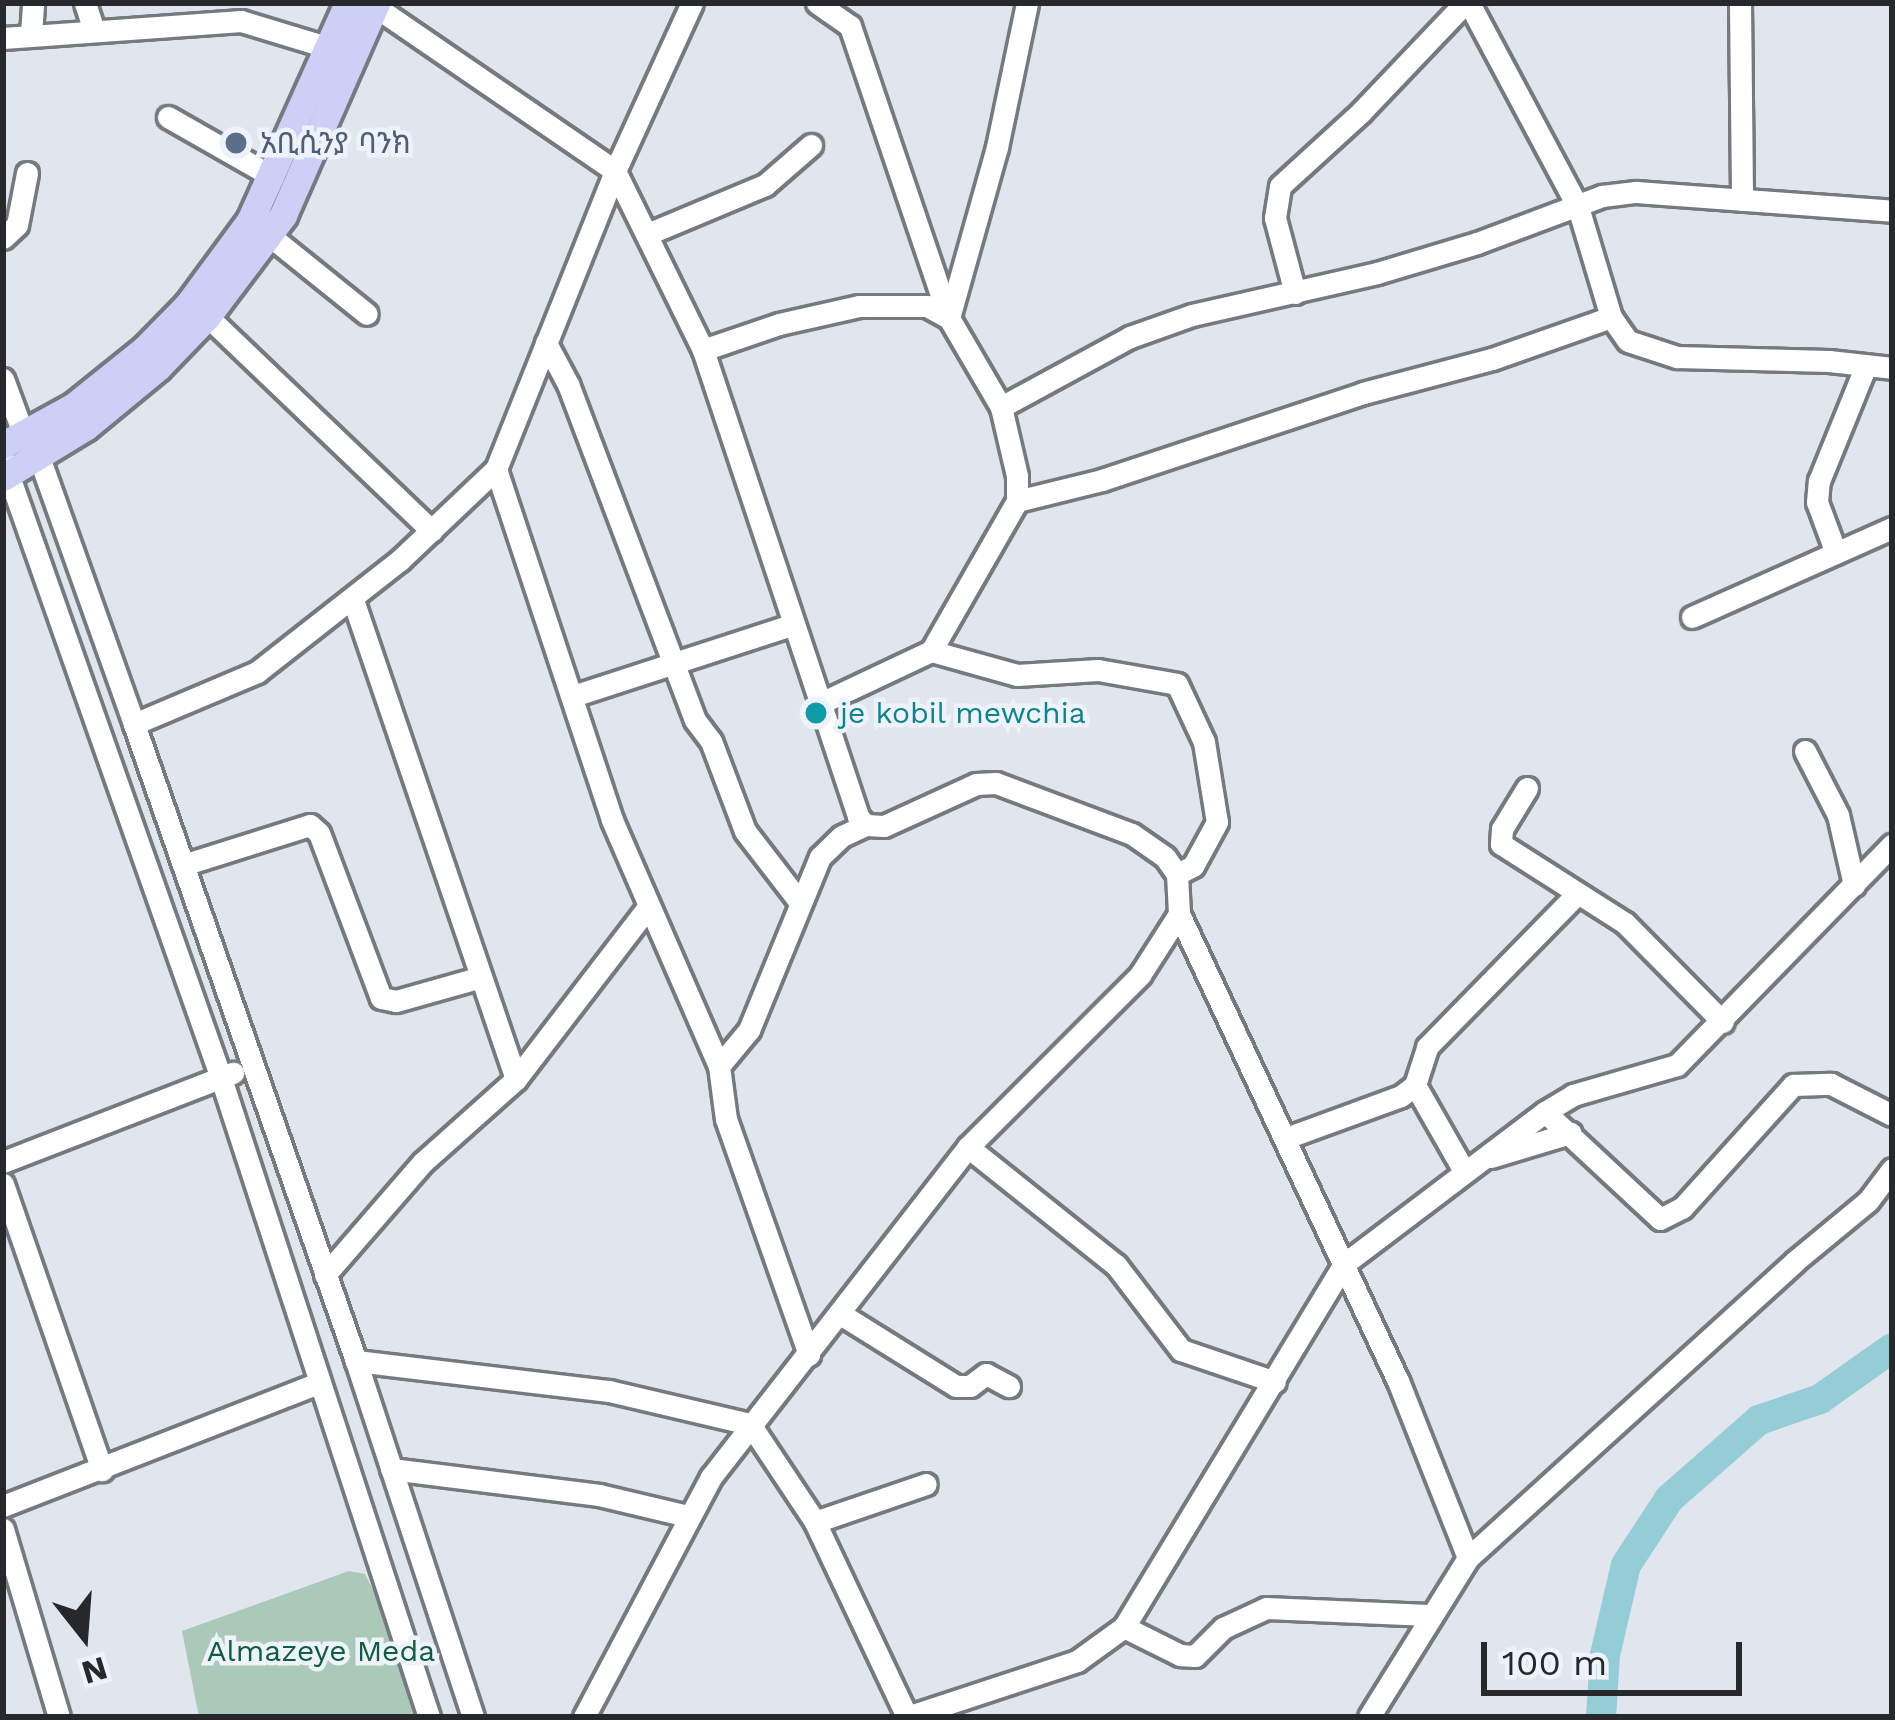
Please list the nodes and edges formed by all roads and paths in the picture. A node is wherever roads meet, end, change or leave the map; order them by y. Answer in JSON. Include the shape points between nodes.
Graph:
{"nodes":[{"id":1,"x":33,"y":3,"type":"edge"},
{"id":2,"x":86,"y":3,"type":"edge"},
{"id":3,"x":692,"y":3,"type":"edge"},
{"id":4,"x":817,"y":3,"type":"edge"},
{"id":5,"x":1027,"y":3,"type":"edge"},
{"id":6,"x":1467,"y":3,"type":"edge"},
{"id":7,"x":1740,"y":3,"type":"edge"},
{"id":8,"x":368,"y":4,"type":"edge"},
{"id":9,"x":241,"y":12,"type":"edge"},
{"id":10,"x":93,"y":28,"type":"junction"},
{"id":11,"x":31,"y":34,"type":"junction"},
{"id":12,"x":3,"y":38,"type":"edge"},
{"id":13,"x":330,"y":48,"type":"junction"},
{"id":14,"x":168,"y":116,"type":"dead end"},
{"id":15,"x":811,"y":145,"type":"dead end"},
{"id":16,"x":615,"y":171,"type":"junction"},
{"id":17,"x":27,"y":173,"type":"dead end"},
{"id":18,"x":273,"y":177,"type":"junction"},
{"id":19,"x":1742,"y":200,"type":"junction"},
{"id":20,"x":1578,"y":207,"type":"junction"},
{"id":21,"x":1892,"y":211,"type":"edge"},
{"id":22,"x":650,"y":233,"type":"junction"},
{"id":23,"x":270,"y":236,"type":"junction"},
{"id":24,"x":3,"y":238,"type":"edge"},
{"id":25,"x":1294,"y":293,"type":"junction"},
{"id":26,"x":368,"y":314,"type":"dead end"},
{"id":27,"x":207,"y":316,"type":"junction"},
{"id":28,"x":1611,"y":317,"type":"junction"},
{"id":29,"x":949,"y":318,"type":"junction"},
{"id":30,"x":546,"y":343,"type":"junction"},
{"id":31,"x":703,"y":350,"type":"junction"},
{"id":32,"x":1866,"y":365,"type":"junction"},
{"id":33,"x":1892,"y":368,"type":"edge"},
{"id":34,"x":3,"y":379,"type":"edge"},
{"id":35,"x":1001,"y":407,"type":"junction"},
{"id":36,"x":13,"y":439,"type":"edge"},
{"id":37,"x":39,"y":457,"type":"junction"},
{"id":38,"x":496,"y":469,"type":"junction"},
{"id":39,"x":5,"y":470,"type":"edge"},
{"id":40,"x":1016,"y":501,"type":"junction"},
{"id":41,"x":1892,"y":528,"type":"edge"},
{"id":42,"x":432,"y":531,"type":"junction"},
{"id":43,"x":1836,"y":553,"type":"junction"},
{"id":44,"x":353,"y":600,"type":"junction"},
{"id":45,"x":1692,"y":617,"type":"dead end"},
{"id":46,"x":794,"y":625,"type":"junction"},
{"id":47,"x":931,"y":651,"type":"junction"},
{"id":48,"x":673,"y":662,"type":"junction"},
{"id":49,"x":573,"y":696,"type":"junction"},
{"id":50,"x":823,"y":702,"type":"junction"},
{"id":51,"x":134,"y":724,"type":"junction"},
{"id":52,"x":1805,"y":751,"type":"dead end"},
{"id":53,"x":1527,"y":788,"type":"dead end"},
{"id":54,"x":866,"y":825,"type":"junction"},
{"id":55,"x":1892,"y":845,"type":"edge"},
{"id":56,"x":183,"y":865,"type":"junction"},
{"id":57,"x":1177,"y":874,"type":"junction"},
{"id":58,"x":1854,"y":885,"type":"junction"},
{"id":59,"x":1576,"y":894,"type":"junction"},
{"id":60,"x":799,"y":901,"type":"junction"},
{"id":61,"x":646,"y":908,"type":"junction"},
{"id":62,"x":1179,"y":914,"type":"junction"},
{"id":63,"x":478,"y":978,"type":"junction"},
{"id":64,"x":1723,"y":1022,"type":"junction"},
{"id":65,"x":251,"y":1066,"type":"junction"},
{"id":66,"x":719,"y":1066,"type":"junction"},
{"id":67,"x":221,"y":1078,"type":"junction"},
{"id":68,"x":516,"y":1079,"type":"junction"},
{"id":69,"x":1415,"y":1085,"type":"junction"},
{"id":70,"x":1545,"y":1112,"type":"junction"},
{"id":71,"x":1892,"y":1115,"type":"edge"},
{"id":72,"x":1570,"y":1133,"type":"junction"},
{"id":73,"x":1286,"y":1138,"type":"junction"},
{"id":74,"x":968,"y":1147,"type":"junction"},
{"id":75,"x":1486,"y":1158,"type":"junction"},
{"id":76,"x":3,"y":1162,"type":"edge"},
{"id":77,"x":1892,"y":1169,"type":"edge"},
{"id":78,"x":1464,"y":1172,"type":"junction"},
{"id":79,"x":3,"y":1184,"type":"edge"},
{"id":80,"x":1892,"y":1185,"type":"edge"},
{"id":81,"x":1868,"y":1201,"type":"junction"},
{"id":82,"x":1344,"y":1264,"type":"junction"},
{"id":83,"x":325,"y":1275,"type":"junction"},
{"id":84,"x":842,"y":1315,"type":"junction"},
{"id":85,"x":809,"y":1355,"type":"junction"},
{"id":86,"x":356,"y":1360,"type":"junction"},
{"id":87,"x":1275,"y":1382,"type":"junction"},
{"id":88,"x":320,"y":1383,"type":"junction"},
{"id":89,"x":1009,"y":1386,"type":"dead end"},
{"id":90,"x":750,"y":1424,"type":"junction"},
{"id":91,"x":391,"y":1468,"type":"junction"},
{"id":92,"x":102,"y":1470,"type":"junction"},
{"id":93,"x":926,"y":1484,"type":"dead end"},
{"id":94,"x":3,"y":1506,"type":"edge"},
{"id":95,"x":688,"y":1516,"type":"junction"},
{"id":96,"x":814,"y":1522,"type":"junction"},
{"id":97,"x":3,"y":1529,"type":"edge"},
{"id":98,"x":1468,"y":1558,"type":"junction"},
{"id":99,"x":1429,"y":1615,"type":"junction"},
{"id":100,"x":1124,"y":1627,"type":"junction"},
{"id":101,"x":938,"y":1712,"type":"edge"},
{"id":102,"x":59,"y":1717,"type":"edge"},
{"id":103,"x":429,"y":1717,"type":"edge"},
{"id":104,"x":473,"y":1717,"type":"edge"},
{"id":105,"x":584,"y":1717,"type":"edge"},
{"id":106,"x":907,"y":1717,"type":"edge"},
{"id":107,"x":1369,"y":1717,"type":"edge"}],
"edges":[{"from":1,"to":11,"type":"street"},
{"from":2,"to":10,"type":"street"},
{"from":3,"to":16,"type":"street"},
{"from":4,"to":29,"type":"street","via":[[850,26]]},
{"from":5,"to":29,"type":"street"},
{"from":6,"to":20,"type":"street"},
{"from":6,"to":25,"type":"street","via":[[1280,186],[1275,218]]},
{"from":7,"to":19,"type":"street"},
{"from":8,"to":13,"type":"main road"},
{"from":8,"to":16,"type":"street"},
{"from":8,"to":23,"type":"main road"},
{"from":9,"to":10,"type":"street"},
{"from":9,"to":13,"type":"street"},
{"from":10,"to":11,"type":"street"},
{"from":11,"to":12,"type":"street"},
{"from":13,"to":18,"type":"main road"},
{"from":14,"to":18,"type":"street"},
{"from":15,"to":22,"type":"street","via":[[765,185]]},
{"from":16,"to":22,"type":"street"},
{"from":16,"to":30,"type":"street"},
{"from":17,"to":24,"type":"street","via":[[17,225]]},
{"from":18,"to":36,"type":"main road","via":[[188,305],[74,406]]},
{"from":19,"to":20,"type":"street","via":[[1636,192]]},
{"from":19,"to":21,"type":"street"},
{"from":20,"to":25,"type":"street"},
{"from":20,"to":28,"type":"street"},
{"from":22,"to":31,"type":"street"},
{"from":23,"to":26,"type":"street"},
{"from":23,"to":27,"type":"main road"},
{"from":25,"to":35,"type":"street","via":[[1130,337]]},
{"from":27,"to":37,"type":"main road","via":[[158,367]]},
{"from":27,"to":42,"type":"street"},
{"from":28,"to":32,"type":"street","via":[[1628,341],[1652,352]]},
{"from":28,"to":40,"type":"street"},
{"from":29,"to":31,"type":"street","via":[[927,306],[859,306]]},
{"from":29,"to":35,"type":"street"},
{"from":30,"to":38,"type":"street"},
{"from":30,"to":48,"type":"street"},
{"from":31,"to":46,"type":"street"},
{"from":32,"to":33,"type":"street"},
{"from":32,"to":43,"type":"street","via":[[1819,481],[1817,502]]},
{"from":34,"to":36,"type":"street"},
{"from":35,"to":40,"type":"street"},
{"from":36,"to":37,"type":"street"},
{"from":37,"to":39,"type":"main road"},
{"from":37,"to":51,"type":"street"},
{"from":38,"to":42,"type":"street"},
{"from":38,"to":49,"type":"street"},
{"from":39,"to":67,"type":"street"},
{"from":40,"to":47,"type":"street"},
{"from":41,"to":43,"type":"street"},
{"from":42,"to":44,"type":"street"},
{"from":43,"to":45,"type":"street"},
{"from":44,"to":51,"type":"street","via":[[236,685]]},
{"from":44,"to":63,"type":"street"},
{"from":46,"to":48,"type":"street"},
{"from":46,"to":50,"type":"street"},
{"from":47,"to":50,"type":"street"},
{"from":47,"to":57,"type":"street","via":[[1017,675],[1098,670],[1177,684],[1204,742],[1217,823],[1193,866]]},
{"from":48,"to":49,"type":"street"},
{"from":48,"to":60,"type":"street","via":[[745,831]]},
{"from":49,"to":61,"type":"street"},
{"from":50,"to":54,"type":"street"},
{"from":51,"to":56,"type":"street"},
{"from":52,"to":58,"type":"street","via":[[1838,815]]},
{"from":53,"to":59,"type":"street","via":[[1498,838]]},
{"from":54,"to":57,"type":"street","via":[[996,783],[1132,834]]},
{"from":54,"to":60,"type":"street","via":[[820,857]]},
{"from":55,"to":58,"type":"street"},
{"from":56,"to":63,"type":"street","via":[[310,825],[381,998]]},
{"from":56,"to":65,"type":"street"},
{"from":57,"to":62,"type":"street"},
{"from":58,"to":64,"type":"street"},
{"from":59,"to":64,"type":"street","via":[[1625,923]]},
{"from":59,"to":69,"type":"street","via":[[1427,1047]]},
{"from":60,"to":66,"type":"street","via":[[748,1030]]},
{"from":61,"to":66,"type":"street"},
{"from":61,"to":68,"type":"street"},
{"from":62,"to":73,"type":"street"},
{"from":62,"to":74,"type":"street","via":[[1140,975]]},
{"from":63,"to":68,"type":"street"},
{"from":64,"to":70,"type":"street","via":[[1677,1065],[1573,1095]]},
{"from":65,"to":67,"type":"street"},
{"from":65,"to":83,"type":"street"},
{"from":66,"to":85,"type":"street","via":[[726,1119]]},
{"from":67,"to":76,"type":"street"},
{"from":67,"to":88,"type":"street"},
{"from":68,"to":83,"type":"street","via":[[423,1162]]},
{"from":69,"to":73,"type":"street"},
{"from":69,"to":78,"type":"street"},
{"from":70,"to":72,"type":"street"},
{"from":70,"to":75,"type":"street"},
{"from":71,"to":72,"type":"street","via":[[1831,1084],[1793,1085],[1682,1208],[1660,1219]]},
{"from":72,"to":75,"type":"street"},
{"from":73,"to":82,"type":"street"},
{"from":74,"to":84,"type":"street"},
{"from":74,"to":87,"type":"street","via":[[1116,1264],[1181,1351]]},
{"from":75,"to":78,"type":"street"},
{"from":77,"to":81,"type":"street"},
{"from":78,"to":82,"type":"street"},
{"from":79,"to":92,"type":"street"},
{"from":80,"to":81,"type":"street"},
{"from":81,"to":98,"type":"street"},
{"from":82,"to":87,"type":"street"},
{"from":82,"to":98,"type":"street"},
{"from":83,"to":86,"type":"street"},
{"from":84,"to":85,"type":"street"},
{"from":84,"to":89,"type":"street","via":[[956,1386],[986,1374]]},
{"from":85,"to":90,"type":"street"},
{"from":86,"to":90,"type":"street","via":[[608,1391]]},
{"from":86,"to":91,"type":"street"},
{"from":87,"to":100,"type":"street"},
{"from":88,"to":92,"type":"street"},
{"from":88,"to":103,"type":"street"},
{"from":90,"to":95,"type":"street"},
{"from":90,"to":96,"type":"street"},
{"from":91,"to":95,"type":"street","via":[[599,1495]]},
{"from":91,"to":104,"type":"street"},
{"from":92,"to":94,"type":"street"},
{"from":93,"to":96,"type":"street"},
{"from":95,"to":105,"type":"street"},
{"from":96,"to":106,"type":"street"},
{"from":97,"to":102,"type":"street"},
{"from":98,"to":99,"type":"street"},
{"from":99,"to":100,"type":"street","via":[[1266,1608],[1223,1628],[1195,1655]]},
{"from":99,"to":107,"type":"street"},
{"from":100,"to":101,"type":"street","via":[[1077,1661]]},
{"from":101,"to":106,"type":"street"}]}
